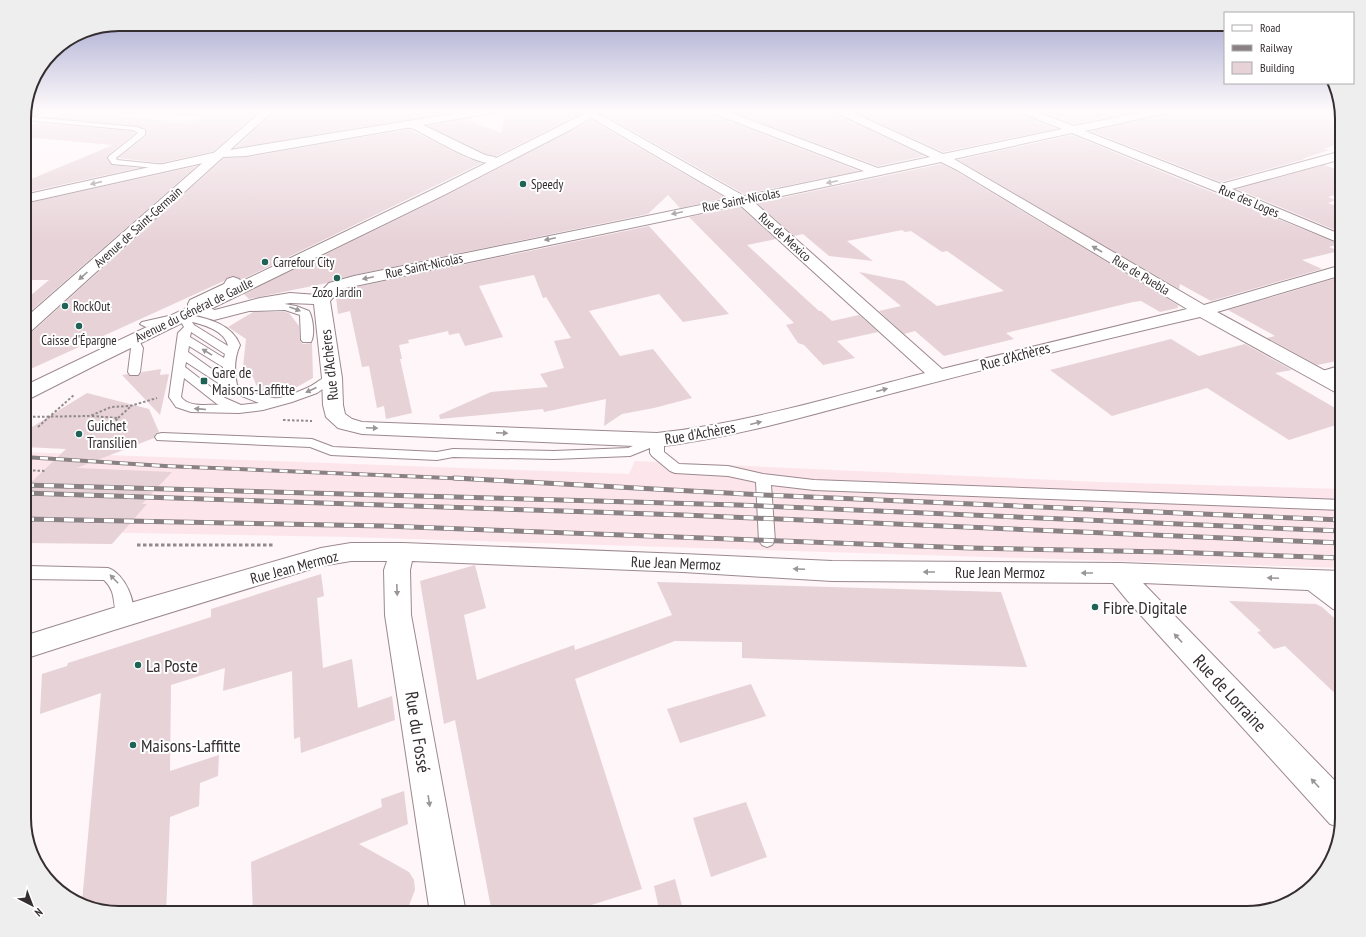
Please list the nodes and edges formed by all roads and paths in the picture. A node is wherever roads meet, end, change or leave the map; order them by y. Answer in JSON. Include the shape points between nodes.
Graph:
{"nodes":[{"id":1,"x":117,"y":154,"type":"edge"},
{"id":2,"x":233,"y":154,"type":"edge"},
{"id":3,"x":472,"y":154,"type":"edge"},
{"id":4,"x":504,"y":154,"type":"edge"},
{"id":5,"x":513,"y":154,"type":"edge"},
{"id":6,"x":662,"y":154,"type":"edge"},
{"id":7,"x":829,"y":154,"type":"edge"},
{"id":8,"x":933,"y":154,"type":"edge"},
{"id":9,"x":962,"y":154,"type":"edge"},
{"id":10,"x":1135,"y":154,"type":"edge"},
{"id":11,"x":219,"y":155,"type":"junction"},
{"id":12,"x":1335,"y":157,"type":"edge"},
{"id":13,"x":942,"y":158,"type":"junction"},
{"id":14,"x":491,"y":160,"type":"junction"},
{"id":15,"x":166,"y":168,"type":"junction"},
{"id":16,"x":877,"y":172,"type":"junction"},
{"id":17,"x":447,"y":188,"type":"junction"},
{"id":18,"x":1220,"y":188,"type":"junction"},
{"id":19,"x":31,"y":197,"type":"edge"},
{"id":20,"x":742,"y":200,"type":"junction"},
{"id":21,"x":1335,"y":237,"type":"edge"},
{"id":22,"x":1335,"y":272,"type":"edge"},
{"id":23,"x":233,"y":282,"type":"junction"},
{"id":24,"x":322,"y":300,"type":"junction"},
{"id":25,"x":243,"y":309,"type":"junction"},
{"id":26,"x":1202,"y":311,"type":"junction"},
{"id":27,"x":189,"y":317,"type":"junction"},
{"id":28,"x":31,"y":322,"type":"edge"},
{"id":29,"x":146,"y":324,"type":"junction"},
{"id":30,"x":184,"y":338,"type":"junction"},
{"id":31,"x":133,"y":340,"type":"junction"},
{"id":32,"x":307,"y":340,"type":"dead end"},
{"id":33,"x":182,"y":353,"type":"junction"},
{"id":34,"x":229,"y":366,"type":"junction"},
{"id":35,"x":179,"y":368,"type":"junction"},
{"id":36,"x":1335,"y":371,"type":"edge"},
{"id":37,"x":134,"y":372,"type":"dead end"},
{"id":38,"x":938,"y":376,"type":"junction"},
{"id":39,"x":1320,"y":376,"type":"junction"},
{"id":40,"x":332,"y":378,"type":"junction"},
{"id":41,"x":31,"y":381,"type":"edge"},
{"id":42,"x":1335,"y":384,"type":"edge"},
{"id":43,"x":231,"y":386,"type":"junction"},
{"id":44,"x":31,"y":391,"type":"edge"},
{"id":45,"x":75,"y":393,"type":"dead end"},
{"id":46,"x":288,"y":399,"type":"junction"},
{"id":47,"x":142,"y":402,"type":"dead end"},
{"id":48,"x":130,"y":406,"type":"junction"},
{"id":49,"x":239,"y":409,"type":"junction"},
{"id":50,"x":90,"y":416,"type":"junction"},
{"id":51,"x":31,"y":417,"type":"edge"},
{"id":52,"x":47,"y":417,"type":"junction"},
{"id":53,"x":118,"y":418,"type":"junction"},
{"id":54,"x":113,"y":423,"type":"dead end"},
{"id":55,"x":38,"y":427,"type":"dead end"},
{"id":56,"x":162,"y":437,"type":"dead end"},
{"id":57,"x":657,"y":440,"type":"junction"},
{"id":58,"x":31,"y":470,"type":"edge"},
{"id":59,"x":45,"y":471,"type":"dead end"},
{"id":60,"x":763,"y":479,"type":"junction"},
{"id":61,"x":1335,"y":505,"type":"edge"},
{"id":62,"x":767,"y":541,"type":"dead end"},
{"id":63,"x":138,"y":545,"type":"dead end"},
{"id":64,"x":283,"y":545,"type":"dead end"},
{"id":65,"x":404,"y":552,"type":"junction"},
{"id":66,"x":31,"y":572,"type":"edge"},
{"id":67,"x":1120,"y":573,"type":"junction"},
{"id":68,"x":1312,"y":579,"type":"junction"},
{"id":69,"x":1335,"y":581,"type":"edge"},
{"id":70,"x":1335,"y":597,"type":"edge"},
{"id":71,"x":125,"y":615,"type":"junction"},
{"id":72,"x":31,"y":646,"type":"edge"},
{"id":73,"x":1335,"y":805,"type":"edge"},
{"id":74,"x":447,"y":906,"type":"edge"}],
"edges":[{"from":1,"to":15,"type":"lane","via":[[112,158],[116,162]]},
{"from":2,"to":11,"type":"street"},
{"from":3,"to":14,"type":"street"},
{"from":4,"to":14,"type":"street","name":"Avenue du Général de Gaulle"},
{"from":5,"to":17,"type":"street","name":"Avenue du Général de Gaulle"},
{"from":6,"to":20,"type":"street","name":"Rue de Mexico"},
{"from":7,"to":16,"type":"street"},
{"from":8,"to":13,"type":"street","name":"Rue de Puebla"},
{"from":9,"to":13,"type":"street","name":"Rue Saint-Nicolas"},
{"from":10,"to":18,"type":"street","name":"Rue des Loges"},
{"from":11,"to":15,"type":"street"},
{"from":11,"to":28,"type":"street","name":"Avenue de Saint-Germain","one_way":true},
{"from":12,"to":18,"type":"street"},
{"from":13,"to":16,"type":"street","name":"Rue Saint-Nicolas"},
{"from":26,"to":13,"type":"street","name":"Rue de Puebla","one_way":true},
{"from":14,"to":17,"type":"street","via":[[489,164],[453,182]]},
{"from":14,"to":23,"type":"street","name":"Avenue du Général de Gaulle","via":[[332,238]]},
{"from":15,"to":19,"type":"street","one_way":true},
{"from":16,"to":20,"type":"street","name":"Rue Saint-Nicolas","one_way":true},
{"from":17,"to":27,"type":"street","name":"Avenue du Général de Gaulle"},
{"from":18,"to":21,"type":"street","name":"Rue des Loges"},
{"from":20,"to":24,"type":"street","name":"Rue Saint-Nicolas","one_way":true,"via":[[354,281],[335,286]]},
{"from":20,"to":38,"type":"street","name":"Rue de Mexico"},
{"from":22,"to":26,"type":"street","name":"Rue d'Achères"},
{"from":23,"to":27,"type":"street","via":[[230,287],[196,304]]},
{"from":23,"to":29,"type":"street","name":"Avenue du Général de Gaulle"},
{"from":24,"to":25,"type":"street","via":[[290,298]]},
{"from":24,"to":40,"type":"street","name":"Rue d'Achères"},
{"from":25,"to":27,"type":"street"},
{"from":25,"to":32,"type":"lane","one_way":true,"via":[[276,306],[297,309],[304,313]]},
{"from":26,"to":38,"type":"street","name":"Rue d'Achères","via":[[1033,350]]},
{"from":26,"to":39,"type":"street","name":"Rue de Puebla"},
{"from":27,"to":29,"type":"lane"},
{"from":27,"to":30,"type":"lane"},
{"from":27,"to":31,"type":"street","name":"Avenue du Général de Gaulle"},
{"from":27,"to":34,"type":"lane","via":[[230,352]]},
{"from":29,"to":41,"type":"street","name":"Avenue du Général de Gaulle"},
{"from":30,"to":33,"type":"lane"},
{"from":34,"to":30,"type":"lane","one_way":true},
{"from":31,"to":37,"type":"lane","via":[[137,345]]},
{"from":31,"to":44,"type":"street","name":"Avenue du Général de Gaulle"},
{"from":33,"to":35,"type":"lane"},
{"from":33,"to":43,"type":"lane"},
{"from":34,"to":43,"type":"lane"},
{"from":35,"to":49,"type":"lane","via":[[221,400]]},
{"from":49,"to":35,"type":"lane","one_way":true,"via":[[191,408],[180,404],[175,397]]},
{"from":36,"to":39,"type":"lane"},
{"from":57,"to":38,"type":"street","name":"Rue d'Achères","one_way":true,"via":[[699,435],[755,423]]},
{"from":39,"to":42,"type":"street","name":"Rue de Puebla"},
{"from":40,"to":46,"type":"lane","one_way":true,"via":[[313,390]]},
{"from":40,"to":57,"type":"street","name":"Rue d'Achères","one_way":true,"via":[[336,417],[344,424],[362,428]]},
{"from":43,"to":46,"type":"lane","via":[[248,397],[262,401]]},
{"from":45,"to":52,"type":"path"},
{"from":46,"to":49,"type":"lane"},
{"from":47,"to":48,"type":"path"},
{"from":48,"to":50,"type":"path","via":[[111,407]]},
{"from":48,"to":53,"type":"path"},
{"from":50,"to":52,"type":"path"},
{"from":50,"to":53,"type":"path"},
{"from":51,"to":52,"type":"path"},
{"from":52,"to":55,"type":"path"},
{"from":53,"to":54,"type":"path"},
{"from":56,"to":57,"type":"lane","via":[[312,443],[331,451],[437,456],[453,453],[554,455],[630,452]]},
{"from":57,"to":60,"type":"lane","via":[[657,453],[675,468],[728,471]]},
{"from":58,"to":59,"type":"path"},
{"from":60,"to":61,"type":"lane","via":[[814,485]]},
{"from":60,"to":62,"type":"lane"},
{"from":63,"to":64,"type":"path"},
{"from":67,"to":65,"type":"street","name":"Rue Jean Mermoz","one_way":true,"via":[[832,571]]},
{"from":65,"to":71,"type":"street","name":"Rue Jean Mermoz","via":[[351,552],[321,558]]},
{"from":65,"to":74,"type":"street","name":"Rue du Fossé","one_way":true,"via":[[397,570],[398,615]]},
{"from":71,"to":66,"type":"lane","one_way":true,"via":[[121,588],[108,574]]},
{"from":68,"to":67,"type":"street","name":"Rue Jean Mermoz","one_way":true},
{"from":73,"to":67,"type":"street","name":"Rue de Lorraine","one_way":true},
{"from":68,"to":69,"type":"street","name":"Rue Jean Mermoz"},
{"from":68,"to":70,"type":"street"},
{"from":71,"to":72,"type":"street","name":"Rue Jean Mermoz"}]}
